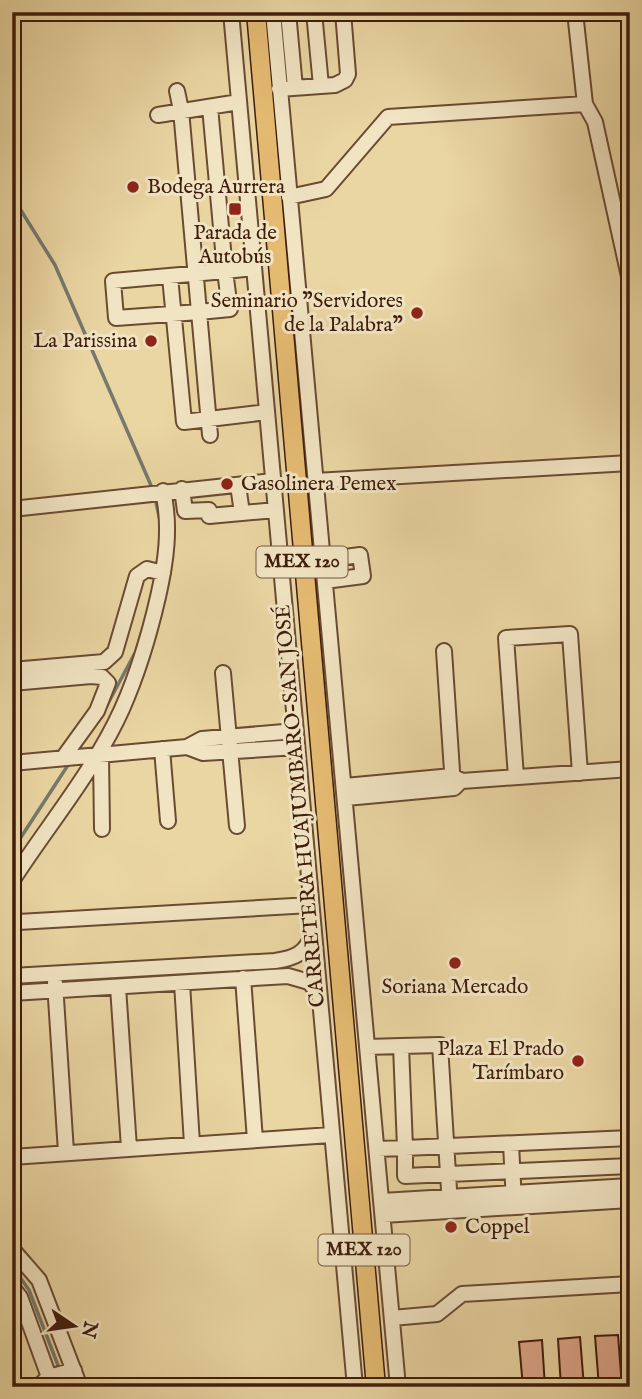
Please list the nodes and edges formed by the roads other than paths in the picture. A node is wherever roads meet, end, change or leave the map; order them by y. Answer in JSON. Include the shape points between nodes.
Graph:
{"nodes":[{"id":1,"x":231,"y":12,"type":"edge"},
{"id":2,"x":256,"y":12,"type":"edge"},
{"id":3,"x":273,"y":12,"type":"edge"},
{"id":4,"x":288,"y":12,"type":"edge"},
{"id":5,"x":314,"y":12,"type":"edge"},
{"id":6,"x":343,"y":12,"type":"edge"},
{"id":7,"x":575,"y":12,"type":"edge"},
{"id":8,"x":321,"y":86,"type":"junction"},
{"id":9,"x":295,"y":88,"type":"junction"},
{"id":10,"x":279,"y":89,"type":"junction"},
{"id":11,"x":177,"y":91,"type":"dead end"},
{"id":12,"x":239,"y":102,"type":"junction"},
{"id":13,"x":585,"y":104,"type":"junction"},
{"id":14,"x":210,"y":107,"type":"junction"},
{"id":15,"x":181,"y":110,"type":"junction"},
{"id":16,"x":158,"y":115,"type":"dead end"},
{"id":17,"x":289,"y":197,"type":"junction"},
{"id":18,"x":254,"y":268,"type":"junction"},
{"id":19,"x":225,"y":271,"type":"junction"},
{"id":20,"x":196,"y":274,"type":"junction"},
{"id":21,"x":170,"y":277,"type":"junction"},
{"id":22,"x":630,"y":281,"type":"edge"},
{"id":23,"x":199,"y":312,"type":"junction"},
{"id":24,"x":173,"y":315,"type":"junction"},
{"id":25,"x":267,"y":412,"type":"junction"},
{"id":26,"x":208,"y":419,"type":"junction"},
{"id":27,"x":210,"y":435,"type":"dead end"},
{"id":28,"x":630,"y":463,"type":"edge"},
{"id":29,"x":273,"y":481,"type":"junction"},
{"id":30,"x":315,"y":481,"type":"junction"},
{"id":31,"x":238,"y":485,"type":"junction"},
{"id":32,"x":183,"y":489,"type":"junction"},
{"id":33,"x":158,"y":491,"type":"junction"},
{"id":34,"x":12,"y":509,"type":"edge"},
{"id":35,"x":276,"y":510,"type":"junction"},
{"id":36,"x":242,"y":513,"type":"junction"},
{"id":37,"x":323,"y":560,"type":"junction"},
{"id":38,"x":157,"y":572,"type":"junction"},
{"id":39,"x":282,"y":579,"type":"junction"},
{"id":40,"x":325,"y":579,"type":"junction"},
{"id":41,"x":304,"y":585,"type":"junction"},
{"id":42,"x":444,"y":651,"type":"dead end"},
{"id":43,"x":311,"y":664,"type":"junction"},
{"id":44,"x":12,"y":670,"type":"edge"},
{"id":45,"x":334,"y":670,"type":"junction"},
{"id":46,"x":290,"y":671,"type":"junction"},
{"id":47,"x":223,"y":673,"type":"dead end"},
{"id":48,"x":12,"y":683,"type":"edge"},
{"id":49,"x":296,"y":731,"type":"junction"},
{"id":50,"x":229,"y":736,"type":"junction"},
{"id":51,"x":187,"y":747,"type":"junction"},
{"id":52,"x":297,"y":747,"type":"junction"},
{"id":53,"x":162,"y":749,"type":"junction"},
{"id":54,"x":231,"y":752,"type":"junction"},
{"id":55,"x":95,"y":756,"type":"junction"},
{"id":56,"x":67,"y":758,"type":"junction"},
{"id":57,"x":12,"y":763,"type":"edge"},
{"id":58,"x":630,"y":769,"type":"edge"},
{"id":59,"x":580,"y":773,"type":"junction"},
{"id":60,"x":516,"y":777,"type":"junction"},
{"id":61,"x":456,"y":781,"type":"junction"},
{"id":62,"x":346,"y":792,"type":"junction"},
{"id":63,"x":168,"y":821,"type":"dead end"},
{"id":64,"x":237,"y":826,"type":"dead end"},
{"id":65,"x":102,"y":829,"type":"dead end"},
{"id":66,"x":12,"y":881,"type":"edge"},
{"id":67,"x":311,"y":905,"type":"junction"},
{"id":68,"x":18,"y":922,"type":"dead end"},
{"id":69,"x":313,"y":933,"type":"junction"},
{"id":70,"x":275,"y":969,"type":"junction"},
{"id":71,"x":54,"y":973,"type":"junction"},
{"id":72,"x":12,"y":976,"type":"edge"},
{"id":73,"x":243,"y":978,"type":"junction"},
{"id":74,"x":182,"y":983,"type":"junction"},
{"id":75,"x":118,"y":987,"type":"junction"},
{"id":76,"x":55,"y":990,"type":"junction"},
{"id":77,"x":12,"y":993,"type":"edge"},
{"id":78,"x":319,"y":994,"type":"junction"},
{"id":79,"x":401,"y":1046,"type":"junction"},
{"id":80,"x":367,"y":1047,"type":"junction"},
{"id":81,"x":372,"y":1102,"type":"junction"},
{"id":82,"x":328,"y":1106,"type":"junction"},
{"id":83,"x":351,"y":1112,"type":"junction"},
{"id":84,"x":331,"y":1135,"type":"junction"},
{"id":85,"x":630,"y":1138,"type":"edge"},
{"id":86,"x":255,"y":1140,"type":"junction"},
{"id":87,"x":192,"y":1144,"type":"junction"},
{"id":88,"x":511,"y":1144,"type":"junction"},
{"id":89,"x":445,"y":1147,"type":"junction"},
{"id":90,"x":129,"y":1148,"type":"junction"},
{"id":91,"x":405,"y":1148,"type":"junction"},
{"id":92,"x":377,"y":1149,"type":"junction"},
{"id":93,"x":66,"y":1152,"type":"junction"},
{"id":94,"x":12,"y":1157,"type":"edge"},
{"id":95,"x":630,"y":1166,"type":"edge"},
{"id":96,"x":513,"y":1172,"type":"junction"},
{"id":97,"x":446,"y":1176,"type":"junction"},
{"id":98,"x":630,"y":1186,"type":"edge"},
{"id":99,"x":514,"y":1200,"type":"junction"},
{"id":100,"x":630,"y":1200,"type":"edge"},
{"id":101,"x":449,"y":1204,"type":"junction"},
{"id":102,"x":382,"y":1208,"type":"junction"},
{"id":103,"x":12,"y":1249,"type":"edge"},
{"id":104,"x":630,"y":1284,"type":"edge"},
{"id":105,"x":12,"y":1287,"type":"edge"},
{"id":106,"x":346,"y":1303,"type":"junction"},
{"id":107,"x":370,"y":1317,"type":"junction"},
{"id":108,"x":392,"y":1318,"type":"junction"},
{"id":109,"x":351,"y":1335,"type":"junction"},
{"id":110,"x":72,"y":1371,"type":"junction"},
{"id":111,"x":47,"y":1380,"type":"edge"},
{"id":112,"x":80,"y":1387,"type":"edge"},
{"id":113,"x":355,"y":1387,"type":"edge"},
{"id":114,"x":376,"y":1387,"type":"edge"},
{"id":115,"x":398,"y":1387,"type":"edge"}],
"edges":[{"from":1,"to":12,"type":"street"},
{"from":2,"to":41,"type":"main road","name":"CARRETERA HUAJUMBARO-SAN JOSÉ","number":"MEX 120"},
{"from":3,"to":10,"type":"street"},
{"from":4,"to":9,"type":"street"},
{"from":5,"to":8,"type":"street"},
{"from":6,"to":8,"type":"street","via":[[348,74],[335,85]]},
{"from":7,"to":13,"type":"street"},
{"from":8,"to":9,"type":"street"},
{"from":9,"to":10,"type":"street"},
{"from":10,"to":17,"type":"street"},
{"from":11,"to":15,"type":"street"},
{"from":12,"to":14,"type":"street"},
{"from":12,"to":18,"type":"street"},
{"from":13,"to":17,"type":"street","via":[[388,117],[327,189]]},
{"from":13,"to":22,"type":"street","via":[[595,122]]},
{"from":14,"to":15,"type":"street"},
{"from":14,"to":19,"type":"street"},
{"from":15,"to":16,"type":"street"},
{"from":15,"to":20,"type":"street"},
{"from":17,"to":30,"type":"street"},
{"from":18,"to":19,"type":"street"},
{"from":18,"to":25,"type":"street"},
{"from":19,"to":20,"type":"street"},
{"from":19,"to":23,"type":"street","via":[[230,309]]},
{"from":20,"to":21,"type":"street"},
{"from":20,"to":23,"type":"street"},
{"from":21,"to":24,"type":"street"},
{"from":21,"to":24,"type":"street","via":[[113,281],[116,318]]},
{"from":23,"to":24,"type":"street"},
{"from":23,"to":26,"type":"street"},
{"from":24,"to":26,"type":"street","via":[[184,422]]},
{"from":25,"to":26,"type":"street"},
{"from":25,"to":29,"type":"street"},
{"from":26,"to":27,"type":"street"},
{"from":28,"to":30,"type":"street"},
{"from":29,"to":31,"type":"street"},
{"from":29,"to":35,"type":"street"},
{"from":30,"to":37,"type":"street"},
{"from":31,"to":32,"type":"street"},
{"from":31,"to":36,"type":"street"},
{"from":32,"to":33,"type":"street"},
{"from":32,"to":36,"type":"street","via":[[185,511],[209,510],[209,516]]},
{"from":33,"to":34,"type":"street"},
{"from":33,"to":38,"type":"street","via":[[167,509]]},
{"from":35,"to":36,"type":"street"},
{"from":35,"to":39,"type":"street"},
{"from":37,"to":40,"type":"street"},
{"from":37,"to":40,"type":"street","via":[[343,557],[346,578]]},
{"from":38,"to":44,"type":"street","via":[[137,576],[115,652],[104,662]]},
{"from":38,"to":55,"type":"street","via":[[139,667],[121,712]]},
{"from":39,"to":41,"type":"street"},
{"from":39,"to":46,"type":"street"},
{"from":40,"to":41,"type":"street"},
{"from":40,"to":45,"type":"street"},
{"from":41,"to":43,"type":"main road","name":"CARRETERA HUAJUMBARO-SAN JOSÉ","number":"MEX 120"},
{"from":42,"to":61,"type":"street"},
{"from":43,"to":45,"type":"street"},
{"from":43,"to":46,"type":"street"},
{"from":43,"to":83,"type":"main road","name":"CARRETERA HUAJUMBARO-SAN JOSÉ","number":"MEX 120"},
{"from":45,"to":62,"type":"street"},
{"from":46,"to":49,"type":"street"},
{"from":47,"to":50,"type":"street"},
{"from":48,"to":56,"type":"street","via":[[102,677],[108,683]]},
{"from":49,"to":50,"type":"street"},
{"from":49,"to":52,"type":"street"},
{"from":50,"to":51,"type":"street","via":[[202,739]]},
{"from":50,"to":54,"type":"street"},
{"from":51,"to":53,"type":"street"},
{"from":51,"to":54,"type":"street"},
{"from":52,"to":54,"type":"street"},
{"from":52,"to":67,"type":"street"},
{"from":53,"to":55,"type":"street"},
{"from":53,"to":63,"type":"street"},
{"from":54,"to":64,"type":"street"},
{"from":55,"to":56,"type":"street"},
{"from":55,"to":65,"type":"street"},
{"from":55,"to":66,"type":"street"},
{"from":56,"to":57,"type":"street"},
{"from":58,"to":59,"type":"street"},
{"from":59,"to":60,"type":"street"},
{"from":59,"to":60,"type":"street","via":[[570,634],[506,638]]},
{"from":60,"to":61,"type":"street"},
{"from":61,"to":62,"type":"street"},
{"from":62,"to":80,"type":"street"},
{"from":67,"to":68,"type":"street"},
{"from":67,"to":69,"type":"street"},
{"from":69,"to":70,"type":"street","via":[[307,949]]},
{"from":69,"to":78,"type":"street"},
{"from":70,"to":71,"type":"street"},
{"from":70,"to":73,"type":"street"},
{"from":70,"to":78,"type":"street","via":[[309,982]]},
{"from":71,"to":72,"type":"street"},
{"from":71,"to":76,"type":"street"},
{"from":73,"to":74,"type":"street"},
{"from":73,"to":86,"type":"street"},
{"from":74,"to":75,"type":"street"},
{"from":74,"to":87,"type":"street"},
{"from":75,"to":76,"type":"street"},
{"from":75,"to":90,"type":"street"},
{"from":76,"to":77,"type":"street"},
{"from":76,"to":93,"type":"street"},
{"from":78,"to":82,"type":"street"},
{"from":79,"to":80,"type":"street"},
{"from":79,"to":89,"type":"street","via":[[440,1045]]},
{"from":79,"to":91,"type":"street"},
{"from":80,"to":81,"type":"street"},
{"from":81,"to":83,"type":"street"},
{"from":81,"to":92,"type":"street"},
{"from":82,"to":83,"type":"street"},
{"from":82,"to":84,"type":"street"},
{"from":83,"to":107,"type":"main road","name":"CARRETERA HUAJUMBARO-SAN JOSÉ","number":"MEX 120"},
{"from":84,"to":86,"type":"street"},
{"from":84,"to":106,"type":"street"},
{"from":85,"to":88,"type":"street"},
{"from":86,"to":87,"type":"street"},
{"from":87,"to":90,"type":"street"},
{"from":88,"to":89,"type":"street"},
{"from":88,"to":96,"type":"street"},
{"from":89,"to":91,"type":"street"},
{"from":89,"to":97,"type":"street"},
{"from":90,"to":93,"type":"street"},
{"from":91,"to":92,"type":"street"},
{"from":91,"to":97,"type":"street","via":[[405,1176]]},
{"from":92,"to":102,"type":"street"},
{"from":93,"to":94,"type":"street"},
{"from":95,"to":96,"type":"street"},
{"from":96,"to":97,"type":"street"},
{"from":96,"to":99,"type":"street"},
{"from":97,"to":101,"type":"street"},
{"from":98,"to":99,"type":"street"},
{"from":99,"to":100,"type":"street"},
{"from":99,"to":101,"type":"street"},
{"from":101,"to":102,"type":"street"},
{"from":102,"to":108,"type":"street"},
{"from":103,"to":110,"type":"street","via":[[39,1280]]},
{"from":104,"to":108,"type":"street","via":[[462,1294],[437,1314]]},
{"from":105,"to":111,"type":"street","via":[[20,1297]]},
{"from":106,"to":107,"type":"street"},
{"from":106,"to":109,"type":"street"},
{"from":107,"to":108,"type":"street"},
{"from":107,"to":108,"type":"street"},
{"from":107,"to":109,"type":"street"},
{"from":107,"to":114,"type":"main road","name":"CARRETERA HUAJUMBARO-SAN JOSÉ","number":"MEX 120"},
{"from":108,"to":115,"type":"street"},
{"from":109,"to":113,"type":"street"},
{"from":110,"to":111,"type":"street"},
{"from":110,"to":112,"type":"street"}]}
